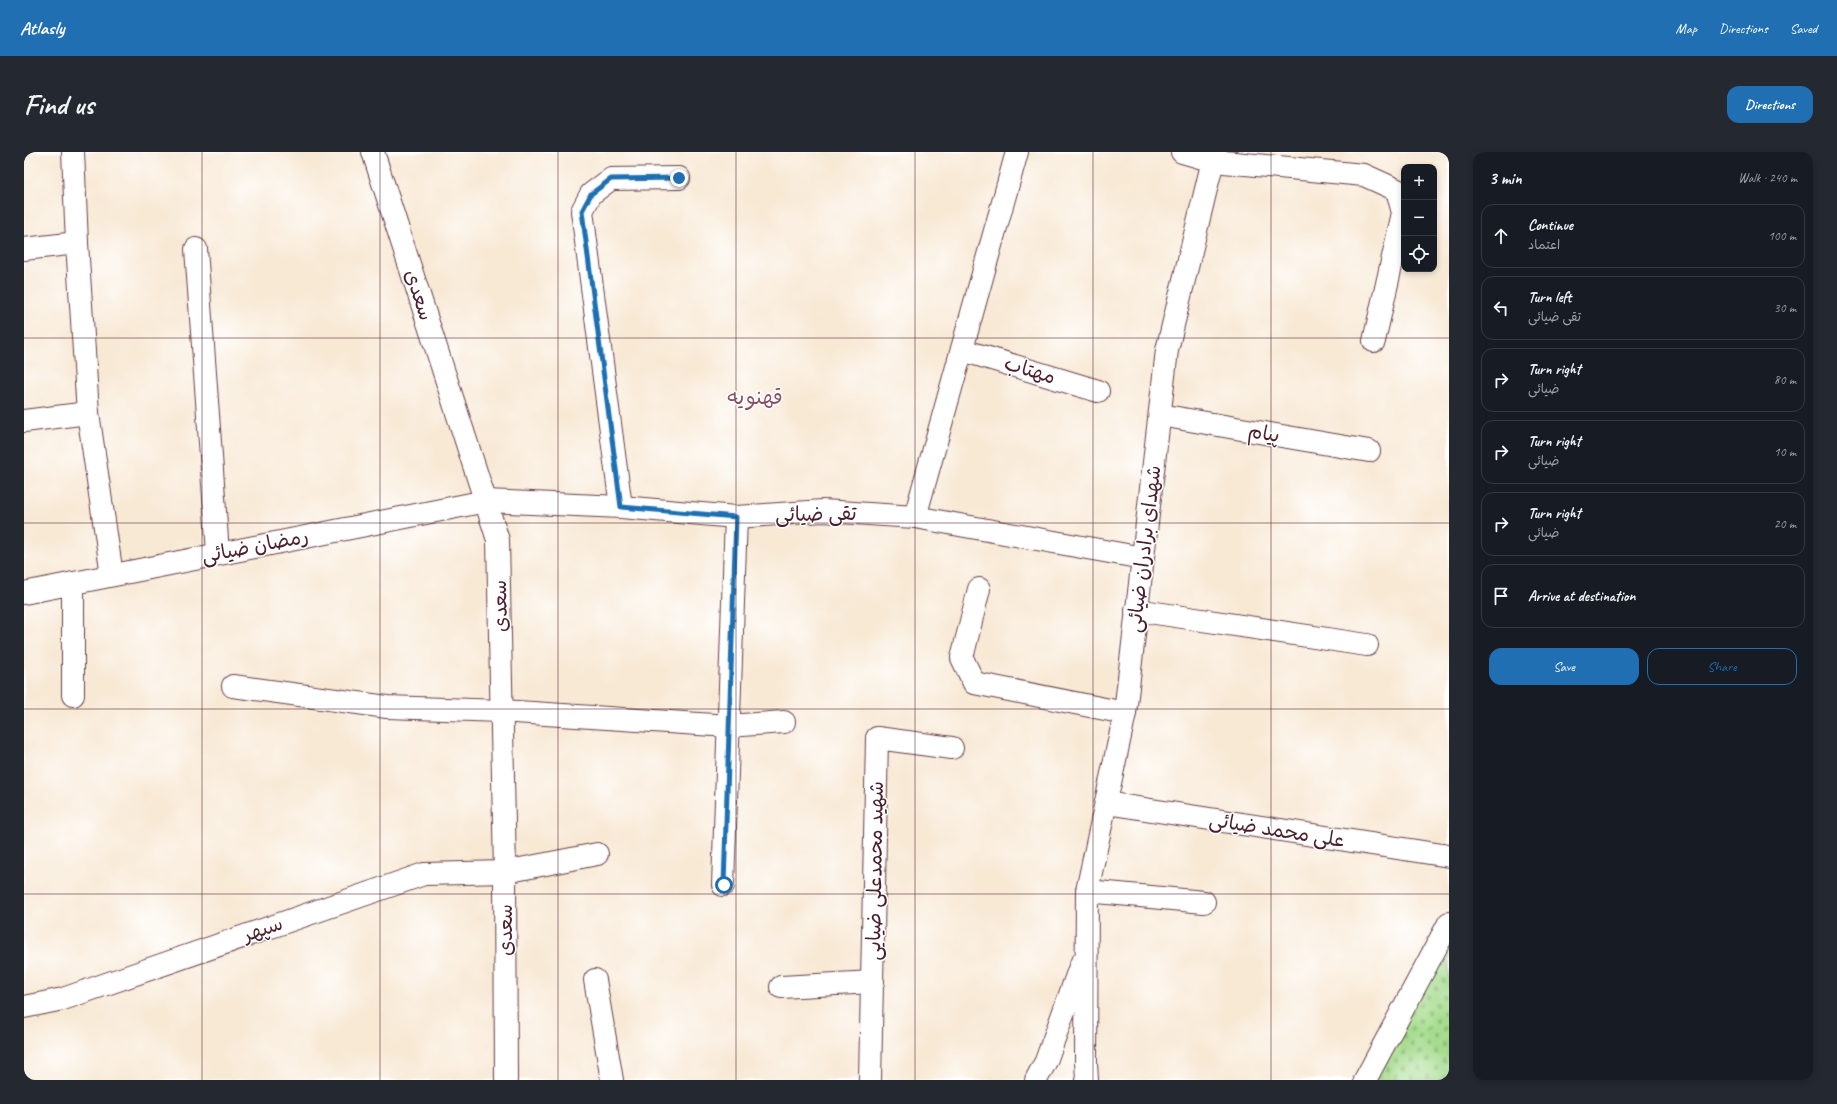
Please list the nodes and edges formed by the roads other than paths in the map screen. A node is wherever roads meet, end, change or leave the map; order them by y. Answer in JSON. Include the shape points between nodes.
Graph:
{"nodes":[{"id":1,"x":73,"y":152,"type":"edge"},
{"id":2,"x":373,"y":152,"type":"edge"},
{"id":3,"x":1017,"y":152,"type":"edge"},
{"id":4,"x":1182,"y":152,"type":"edge"},
{"id":5,"x":1214,"y":157,"type":"edge"},
{"id":6,"x":679,"y":178,"type":"dead end"},
{"id":7,"x":77,"y":243,"type":"junction"},
{"id":8,"x":24,"y":249,"type":"edge"},
{"id":9,"x":196,"y":249,"type":"dead end"},
{"id":10,"x":1374,"y":341,"type":"dead end"},
{"id":11,"x":962,"y":350,"type":"junction"},
{"id":12,"x":1098,"y":391,"type":"dead end"},
{"id":13,"x":88,"y":413,"type":"junction"},
{"id":14,"x":1160,"y":415,"type":"junction"},
{"id":15,"x":24,"y":421,"type":"edge"},
{"id":16,"x":1369,"y":451,"type":"dead end"},
{"id":17,"x":486,"y":501,"type":"junction"},
{"id":18,"x":621,"y":507,"type":"junction"},
{"id":19,"x":736,"y":517,"type":"junction"},
{"id":20,"x":915,"y":517,"type":"junction"},
{"id":21,"x":218,"y":554,"type":"junction"},
{"id":22,"x":1143,"y":558,"type":"junction"},
{"id":23,"x":112,"y":575,"type":"junction"},
{"id":24,"x":73,"y":583,"type":"junction"},
{"id":25,"x":979,"y":589,"type":"dead end"},
{"id":26,"x":24,"y":593,"type":"edge"},
{"id":27,"x":1136,"y":610,"type":"junction"},
{"id":28,"x":1367,"y":645,"type":"dead end"},
{"id":29,"x":233,"y":686,"type":"dead end"},
{"id":30,"x":73,"y":695,"type":"dead end"},
{"id":31,"x":502,"y":712,"type":"junction"},
{"id":32,"x":1125,"y":713,"type":"junction"},
{"id":33,"x":784,"y":722,"type":"dead end"},
{"id":34,"x":729,"y":726,"type":"junction"},
{"id":35,"x":952,"y":748,"type":"dead end"},
{"id":36,"x":1106,"y":803,"type":"junction"},
{"id":37,"x":597,"y":854,"type":"dead end"},
{"id":38,"x":1449,"y":856,"type":"edge"},
{"id":39,"x":505,"y":872,"type":"junction"},
{"id":40,"x":724,"y":885,"type":"dead end"},
{"id":41,"x":1087,"y":891,"type":"junction"},
{"id":42,"x":1204,"y":902,"type":"dead end"},
{"id":43,"x":1449,"y":923,"type":"edge"},
{"id":44,"x":1087,"y":948,"type":"junction"},
{"id":45,"x":595,"y":980,"type":"dead end"},
{"id":46,"x":873,"y":982,"type":"junction"},
{"id":47,"x":781,"y":987,"type":"dead end"},
{"id":48,"x":24,"y":1007,"type":"edge"},
{"id":49,"x":506,"y":1080,"type":"edge"},
{"id":50,"x":612,"y":1080,"type":"edge"},
{"id":51,"x":870,"y":1080,"type":"edge"},
{"id":52,"x":1036,"y":1080,"type":"edge"},
{"id":53,"x":1087,"y":1080,"type":"edge"},
{"id":54,"x":1365,"y":1080,"type":"edge"}],
"edges":[{"from":1,"to":7,"type":"street"},
{"from":2,"to":17,"type":"street","name":"سعدی"},
{"from":3,"to":11,"type":"street"},
{"from":4,"to":5,"type":"street"},
{"from":5,"to":10,"type":"street","via":[[1364,176],[1396,190],[1403,213]]},
{"from":5,"to":14,"type":"street","name":"شهدای برادران ضیائی","via":[[1167,350]]},
{"from":6,"to":18,"type":"street","via":[[611,179],[591,194],[582,211]]},
{"from":7,"to":8,"type":"street"},
{"from":7,"to":13,"type":"street"},
{"from":9,"to":21,"type":"street"},
{"from":11,"to":12,"type":"street","name":"مهتاب"},
{"from":11,"to":20,"type":"street"},
{"from":13,"to":15,"type":"street"},
{"from":13,"to":23,"type":"street"},
{"from":14,"to":16,"type":"street","name":"پیام"},
{"from":14,"to":22,"type":"street","name":"شهدای برادران ضیائی"},
{"from":17,"to":18,"type":"street","name":"تقی ضیائی"},
{"from":17,"to":21,"type":"street","name":"رمضان ضیائی"},
{"from":17,"to":31,"type":"street","name":"سعدی","via":[[498,540]]},
{"from":18,"to":19,"type":"street","name":"تقی ضیائی"},
{"from":19,"to":20,"type":"street","name":"تقی ضیائی","via":[[823,511]]},
{"from":19,"to":34,"type":"street"},
{"from":20,"to":22,"type":"street","name":"تقی ضیائی"},
{"from":21,"to":23,"type":"street","name":"رمضان ضیائی"},
{"from":22,"to":27,"type":"street","name":"شهدای برادران ضیائی"},
{"from":23,"to":24,"type":"street","name":"رمضان ضیائی"},
{"from":24,"to":26,"type":"street","name":"رمضان ضیائی"},
{"from":24,"to":30,"type":"street"},
{"from":25,"to":32,"type":"street","via":[[962,658],[974,682]]},
{"from":27,"to":28,"type":"street"},
{"from":27,"to":32,"type":"street","name":"شهدای برادران ضیائی"},
{"from":29,"to":31,"type":"street","via":[[387,706]]},
{"from":31,"to":34,"type":"street"},
{"from":31,"to":39,"type":"street","name":"سعدی"},
{"from":32,"to":36,"type":"street","name":"شهدای برادران ضیائی"},
{"from":33,"to":34,"type":"street"},
{"from":34,"to":40,"type":"street"},
{"from":35,"to":46,"type":"street","name":"شهید محمدعلی ضیایی","via":[[878,738]]},
{"from":36,"to":38,"type":"street","name":"علی محمد ضیائی"},
{"from":36,"to":41,"type":"street","name":"شهدای برادران ضیائی"},
{"from":37,"to":39,"type":"street","name":"سپهر"},
{"from":39,"to":48,"type":"street","name":"سپهر","via":[[424,874],[63,999]]},
{"from":39,"to":49,"type":"street","name":"سعدی"},
{"from":41,"to":42,"type":"street"},
{"from":41,"to":44,"type":"street","name":"شهدای برادران ضیائی"},
{"from":43,"to":54,"type":"street"},
{"from":44,"to":52,"type":"street","name":"شهدای برادران ضیائی","via":[[1046,1060]]},
{"from":44,"to":53,"type":"street","name":"شهدای برادران ضیائی"},
{"from":45,"to":50,"type":"street"},
{"from":46,"to":47,"type":"street"},
{"from":46,"to":51,"type":"street","name":"شهید محمدعلی ضیایی"}]}
